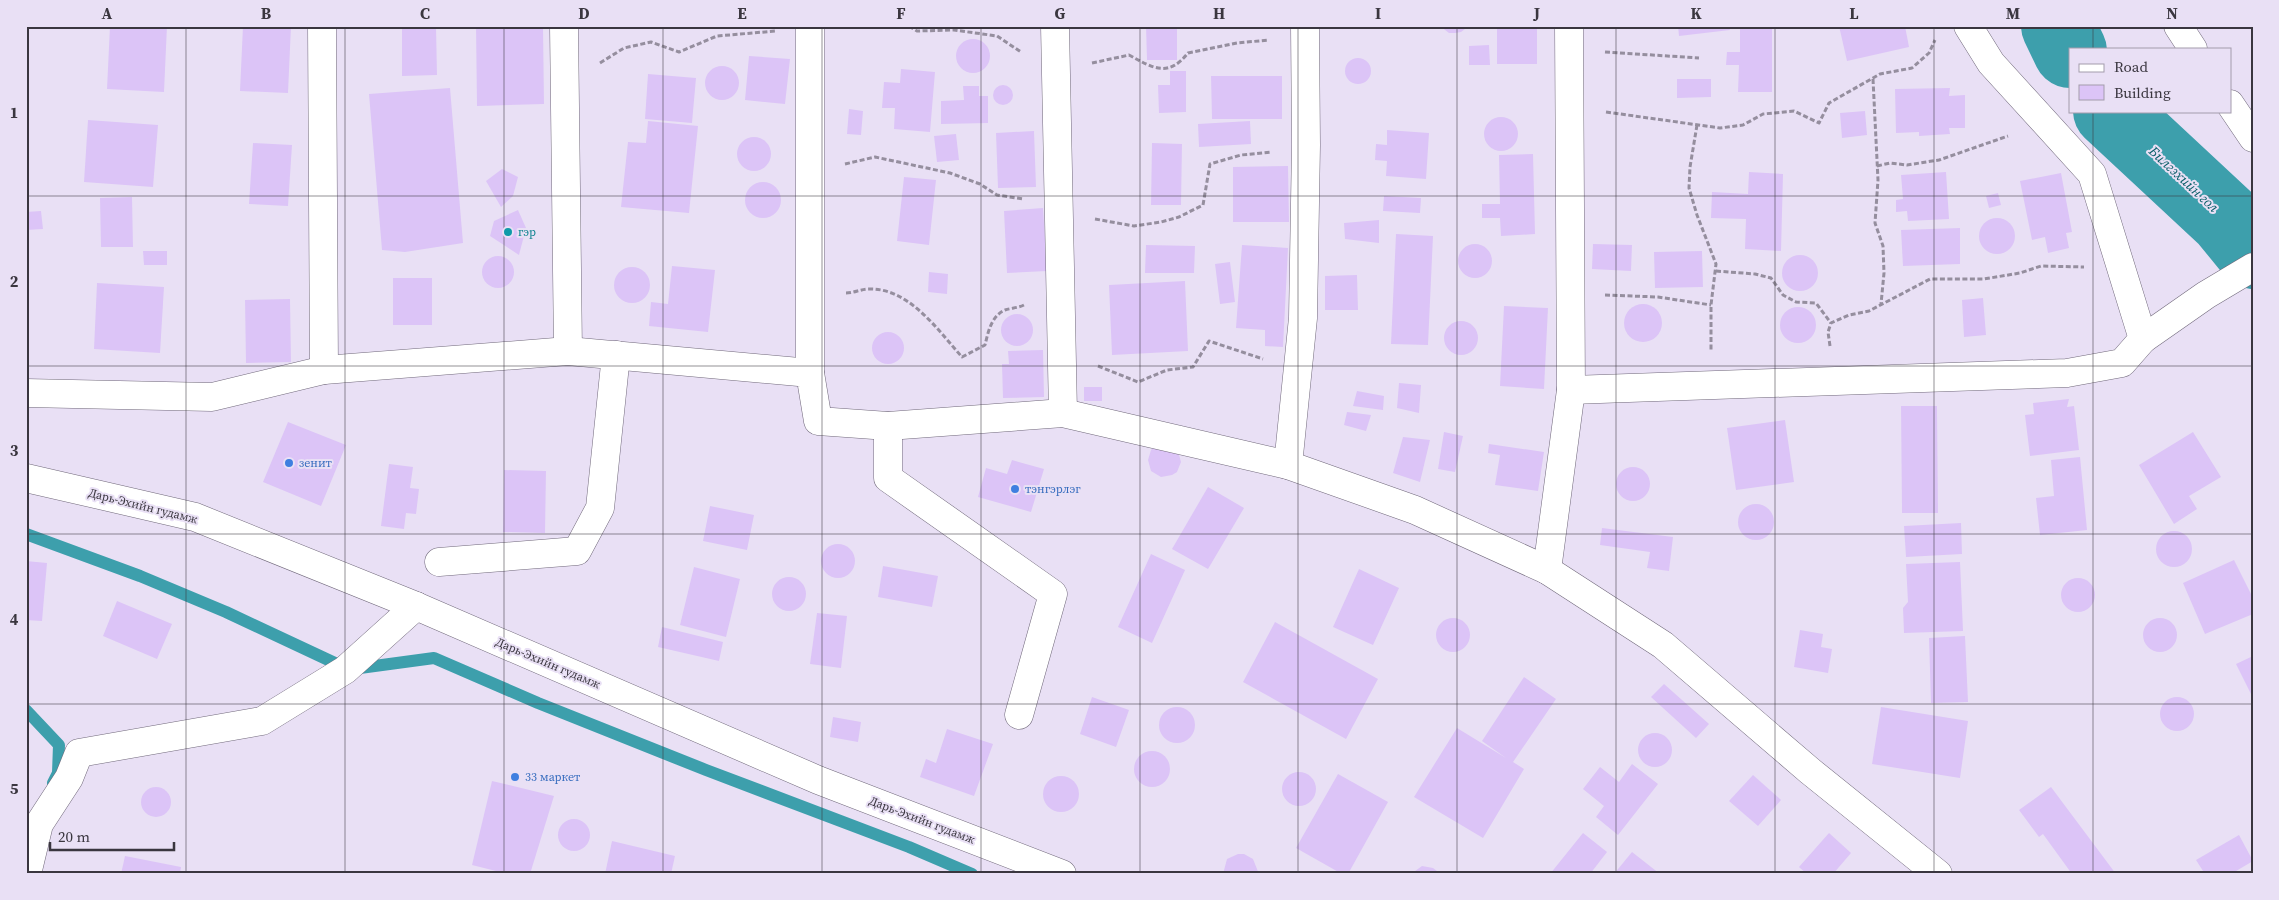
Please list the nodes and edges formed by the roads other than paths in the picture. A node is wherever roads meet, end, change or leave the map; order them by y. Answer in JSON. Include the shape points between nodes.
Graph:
{"nodes":[{"id":1,"x":322,"y":26,"type":"edge"},
{"id":2,"x":564,"y":26,"type":"edge"},
{"id":3,"x":1055,"y":26,"type":"edge"},
{"id":4,"x":1968,"y":26,"type":"edge"},
{"id":5,"x":2178,"y":26,"type":"edge"},
{"id":6,"x":810,"y":29,"type":"edge"},
{"id":7,"x":1305,"y":33,"type":"edge"},
{"id":8,"x":1569,"y":39,"type":"edge"},
{"id":9,"x":2192,"y":48,"type":"edge"},
{"id":10,"x":2232,"y":107,"type":"edge"},
{"id":11,"x":2253,"y":138,"type":"edge"},
{"id":12,"x":2253,"y":267,"type":"edge"},
{"id":13,"x":2143,"y":339,"type":"junction"},
{"id":14,"x":568,"y":351,"type":"junction"},
{"id":15,"x":616,"y":355,"type":"junction"},
{"id":16,"x":324,"y":370,"type":"junction"},
{"id":17,"x":810,"y":373,"type":"junction"},
{"id":18,"x":1571,"y":390,"type":"junction"},
{"id":19,"x":26,"y":393,"type":"edge"},
{"id":20,"x":1063,"y":412,"type":"junction"},
{"id":21,"x":888,"y":426,"type":"junction"},
{"id":22,"x":1288,"y":465,"type":"junction"},
{"id":23,"x":26,"y":478,"type":"edge"},
{"id":24,"x":439,"y":562,"type":"dead end"},
{"id":25,"x":1546,"y":570,"type":"junction"},
{"id":26,"x":416,"y":606,"type":"junction"},
{"id":27,"x":1019,"y":715,"type":"dead end"},
{"id":28,"x":28,"y":869,"type":"edge"},
{"id":29,"x":1062,"y":874,"type":"edge"},
{"id":30,"x":1938,"y":874,"type":"edge"}],
"edges":[{"from":1,"to":16,"type":"street"},
{"from":2,"to":14,"type":"street"},
{"from":3,"to":20,"type":"street"},
{"from":4,"to":13,"type":"street","via":[[1991,63],[2092,174]]},
{"from":5,"to":9,"type":"street"},
{"from":6,"to":17,"type":"street"},
{"from":7,"to":22,"type":"street","via":[[1303,318]]},
{"from":8,"to":18,"type":"street"},
{"from":10,"to":11,"type":"street"},
{"from":12,"to":13,"type":"street"},
{"from":13,"to":18,"type":"street","via":[[2122,363],[2068,373]]},
{"from":14,"to":15,"type":"street"},
{"from":14,"to":16,"type":"street"},
{"from":15,"to":17,"type":"street"},
{"from":15,"to":24,"type":"street","via":[[600,508],[577,551]]},
{"from":16,"to":19,"type":"street","via":[[212,397]]},
{"from":17,"to":21,"type":"street","via":[[818,421]]},
{"from":18,"to":25,"type":"street"},
{"from":20,"to":21,"type":"street"},
{"from":20,"to":22,"type":"street"},
{"from":21,"to":27,"type":"street","via":[[888,478],[1053,594]]},
{"from":22,"to":25,"type":"street","via":[[1415,510]]},
{"from":23,"to":26,"type":"street","name":"Дарь-Эхийн гудамж","via":[[195,517]]},
{"from":25,"to":30,"type":"street","via":[[1663,645],[1810,771]]},
{"from":26,"to":28,"type":"street","via":[[346,670],[262,721],[79,753],[69,778],[39,824]]},
{"from":26,"to":29,"type":"street","name":"Дарь-Эхийн гудамж","via":[[818,780]]}]}
